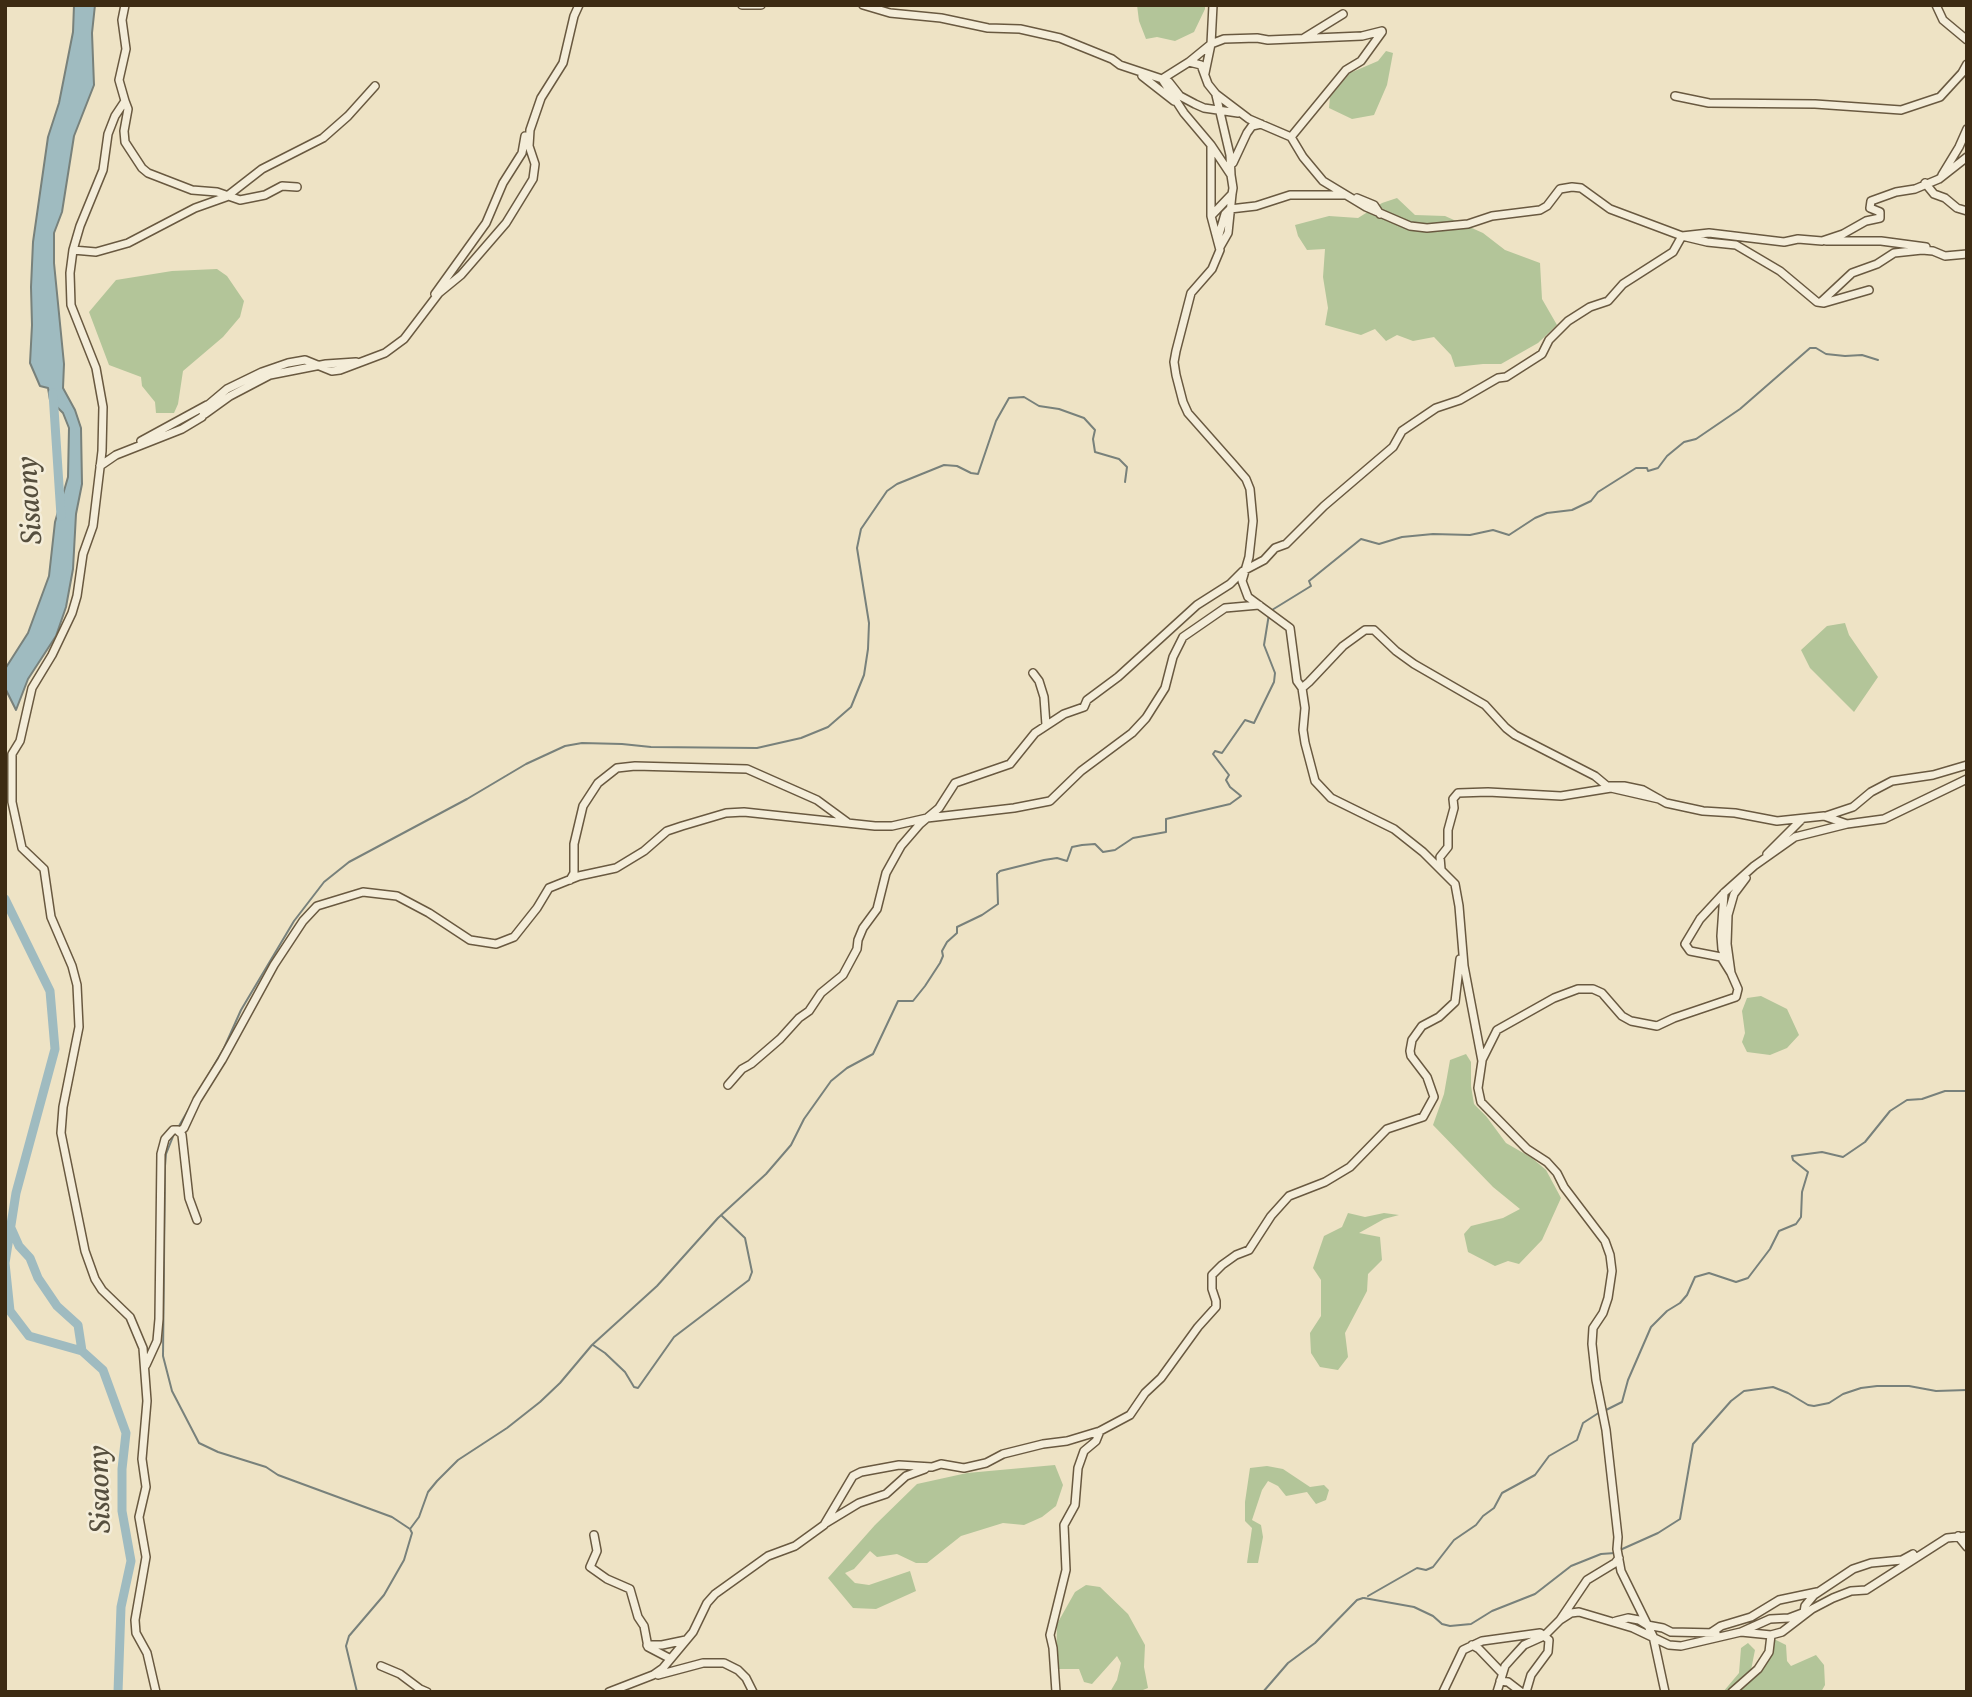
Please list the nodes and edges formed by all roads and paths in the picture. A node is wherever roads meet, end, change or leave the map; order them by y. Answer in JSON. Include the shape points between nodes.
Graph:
{"nodes":[{"id":1,"x":125,"y":5,"type":"edge"},
{"id":2,"x":579,"y":5,"type":"edge"},
{"id":3,"x":743,"y":5,"type":"edge"},
{"id":4,"x":761,"y":5,"type":"edge"},
{"id":5,"x":863,"y":5,"type":"edge"},
{"id":6,"x":1213,"y":5,"type":"edge"},
{"id":7,"x":1936,"y":5,"type":"edge"},
{"id":8,"x":1343,"y":14,"type":"dead end"},
{"id":9,"x":1304,"y":39,"type":"junction"},
{"id":10,"x":1967,"y":41,"type":"edge"},
{"id":11,"x":1211,"y":44,"type":"junction"},
{"id":12,"x":1191,"y":62,"type":"junction"},
{"id":13,"x":1967,"y":64,"type":"edge"},
{"id":14,"x":1136,"y":70,"type":"junction"},
{"id":15,"x":1205,"y":73,"type":"junction"},
{"id":16,"x":1163,"y":78,"type":"junction"},
{"id":17,"x":375,"y":86,"type":"dead end"},
{"id":18,"x":1216,"y":94,"type":"junction"},
{"id":19,"x":1675,"y":96,"type":"dead end"},
{"id":20,"x":125,"y":101,"type":"junction"},
{"id":21,"x":1179,"y":106,"type":"junction"},
{"id":22,"x":1222,"y":111,"type":"junction"},
{"id":23,"x":1241,"y":114,"type":"junction"},
{"id":24,"x":1261,"y":124,"type":"junction"},
{"id":25,"x":531,"y":126,"type":"junction"},
{"id":26,"x":1967,"y":129,"type":"edge"},
{"id":27,"x":1291,"y":137,"type":"junction"},
{"id":28,"x":1211,"y":145,"type":"junction"},
{"id":29,"x":1967,"y":158,"type":"edge"},
{"id":30,"x":1231,"y":171,"type":"junction"},
{"id":31,"x":1939,"y":179,"type":"junction"},
{"id":32,"x":1925,"y":183,"type":"junction"},
{"id":33,"x":297,"y":187,"type":"dead end"},
{"id":34,"x":1232,"y":194,"type":"junction"},
{"id":35,"x":1345,"y":195,"type":"junction"},
{"id":36,"x":226,"y":197,"type":"junction"},
{"id":37,"x":1230,"y":209,"type":"junction"},
{"id":38,"x":1967,"y":211,"type":"edge"},
{"id":39,"x":1211,"y":216,"type":"junction"},
{"id":40,"x":1682,"y":236,"type":"junction"},
{"id":41,"x":1822,"y":241,"type":"junction"},
{"id":42,"x":1219,"y":243,"type":"junction"},
{"id":43,"x":73,"y":250,"type":"junction"},
{"id":44,"x":1933,"y":251,"type":"junction"},
{"id":45,"x":1967,"y":254,"type":"edge"},
{"id":46,"x":1869,"y":290,"type":"dead end"},
{"id":47,"x":1821,"y":302,"type":"junction"},
{"id":48,"x":429,"y":309,"type":"junction"},
{"id":49,"x":319,"y":366,"type":"junction"},
{"id":50,"x":208,"y":405,"type":"junction"},
{"id":51,"x":202,"y":416,"type":"junction"},
{"id":52,"x":116,"y":455,"type":"junction"},
{"id":53,"x":100,"y":466,"type":"junction"},
{"id":54,"x":1243,"y":571,"type":"junction"},
{"id":55,"x":1260,"y":605,"type":"junction"},
{"id":56,"x":1033,"y":673,"type":"dead end"},
{"id":57,"x":1302,"y":688,"type":"junction"},
{"id":58,"x":1046,"y":725,"type":"junction"},
{"id":59,"x":1967,"y":765,"type":"edge"},
{"id":60,"x":1967,"y":779,"type":"edge"},
{"id":61,"x":1659,"y":799,"type":"junction"},
{"id":62,"x":1824,"y":816,"type":"junction"},
{"id":63,"x":927,"y":818,"type":"junction"},
{"id":64,"x":1801,"y":820,"type":"junction"},
{"id":65,"x":851,"y":824,"type":"junction"},
{"id":66,"x":1847,"y":824,"type":"junction"},
{"id":67,"x":1763,"y":860,"type":"junction"},
{"id":68,"x":1749,"y":872,"type":"junction"},
{"id":69,"x":1443,"y":873,"type":"junction"},
{"id":70,"x":570,"y":880,"type":"junction"},
{"id":71,"x":1724,"y":892,"type":"junction"},
{"id":72,"x":1461,"y":942,"type":"junction"},
{"id":73,"x":1730,"y":970,"type":"junction"},
{"id":74,"x":1482,"y":1061,"type":"junction"},
{"id":75,"x":728,"y":1085,"type":"dead end"},
{"id":76,"x":177,"y":1131,"type":"junction"},
{"id":77,"x":197,"y":1220,"type":"dead end"},
{"id":78,"x":146,"y":1366,"type":"junction"},
{"id":79,"x":1100,"y":1430,"type":"junction"},
{"id":80,"x":932,"y":1467,"type":"junction"},
{"id":81,"x":824,"y":1525,"type":"junction"},
{"id":82,"x":594,"y":1535,"type":"dead end"},
{"id":83,"x":1958,"y":1536,"type":"junction"},
{"id":84,"x":1967,"y":1536,"type":"edge"},
{"id":85,"x":1967,"y":1547,"type":"edge"},
{"id":86,"x":1923,"y":1553,"type":"junction"},
{"id":87,"x":1618,"y":1554,"type":"junction"},
{"id":88,"x":1818,"y":1591,"type":"junction"},
{"id":89,"x":1808,"y":1610,"type":"junction"},
{"id":90,"x":1560,"y":1620,"type":"junction"},
{"id":91,"x":1613,"y":1622,"type":"junction"},
{"id":92,"x":1647,"y":1625,"type":"junction"},
{"id":93,"x":1712,"y":1632,"type":"junction"},
{"id":94,"x":1741,"y":1632,"type":"junction"},
{"id":95,"x":1723,"y":1635,"type":"junction"},
{"id":96,"x":1771,"y":1635,"type":"junction"},
{"id":97,"x":1544,"y":1636,"type":"junction"},
{"id":98,"x":1653,"y":1636,"type":"junction"},
{"id":99,"x":686,"y":1639,"type":"junction"},
{"id":100,"x":647,"y":1645,"type":"junction"},
{"id":101,"x":1472,"y":1646,"type":"junction"},
{"id":102,"x":669,"y":1658,"type":"junction"},
{"id":103,"x":380,"y":1666,"type":"dead end"},
{"id":104,"x":653,"y":1675,"type":"junction"},
{"id":105,"x":1501,"y":1677,"type":"junction"},
{"id":106,"x":156,"y":1692,"type":"edge"},
{"id":107,"x":427,"y":1692,"type":"edge"},
{"id":108,"x":609,"y":1692,"type":"edge"},
{"id":109,"x":753,"y":1692,"type":"edge"},
{"id":110,"x":1056,"y":1692,"type":"edge"},
{"id":111,"x":1443,"y":1692,"type":"edge"},
{"id":112,"x":1497,"y":1692,"type":"edge"},
{"id":113,"x":1523,"y":1692,"type":"edge"},
{"id":114,"x":1665,"y":1692,"type":"edge"},
{"id":115,"x":1732,"y":1692,"type":"edge"}],
"edges":[{"from":1,"to":20,"type":"street","via":[[126,49],[119,80]]},
{"from":2,"to":25,"type":"street","via":[[563,63],[541,98]]},
{"from":3,"to":4,"type":"street"},
{"from":5,"to":14,"type":"street","via":[[1060,38]]},
{"from":6,"to":11,"type":"street"},
{"from":7,"to":10,"type":"street","via":[[1943,20]]},
{"from":8,"to":9,"type":"street"},
{"from":9,"to":11,"type":"street","via":[[1224,39]]},
{"from":9,"to":27,"type":"street","via":[[1382,31],[1361,61],[1346,70]]},
{"from":11,"to":12,"type":"street"},
{"from":11,"to":15,"type":"street"},
{"from":12,"to":15,"type":"street","via":[[1201,65]]},
{"from":12,"to":16,"type":"street"},
{"from":13,"to":19,"type":"street","via":[[1940,97],[1901,110],[1709,103]]},
{"from":14,"to":16,"type":"street"},
{"from":14,"to":21,"type":"street"},
{"from":15,"to":18,"type":"street"},
{"from":16,"to":21,"type":"street"},
{"from":16,"to":22,"type":"street","via":[[1180,96]]},
{"from":17,"to":36,"type":"street","via":[[323,138],[262,169]]},
{"from":18,"to":22,"type":"street"},
{"from":18,"to":23,"type":"street"},
{"from":20,"to":36,"type":"street","via":[[125,142],[142,169],[192,190]]},
{"from":20,"to":43,"type":"street","via":[[108,134],[103,170]]},
{"from":21,"to":28,"type":"street"},
{"from":22,"to":23,"type":"street"},
{"from":22,"to":30,"type":"street"},
{"from":23,"to":24,"type":"street"},
{"from":24,"to":27,"type":"street"},
{"from":24,"to":30,"type":"street","via":[[1247,132]]},
{"from":25,"to":48,"type":"street","via":[[486,223],[444,278]]},
{"from":25,"to":48,"type":"street","via":[[533,179],[506,223]]},
{"from":26,"to":31,"type":"street"},
{"from":27,"to":35,"type":"street","via":[[1323,181]]},
{"from":28,"to":30,"type":"street"},
{"from":28,"to":39,"type":"street"},
{"from":29,"to":31,"type":"street"},
{"from":30,"to":34,"type":"street"},
{"from":31,"to":32,"type":"street"},
{"from":32,"to":38,"type":"street","via":[[1934,194]]},
{"from":32,"to":41,"type":"street","via":[[1871,201],[1870,208],[1880,212],[1880,218]]},
{"from":33,"to":36,"type":"street","via":[[282,186],[253,199]]},
{"from":34,"to":37,"type":"street"},
{"from":34,"to":39,"type":"street"},
{"from":35,"to":37,"type":"street","via":[[1290,195]]},
{"from":35,"to":40,"type":"street","via":[[1381,215],[1427,228],[1540,210],[1560,189],[1572,187],[1588,192],[1610,209]]},
{"from":36,"to":43,"type":"street","via":[[128,243],[96,252]]},
{"from":37,"to":42,"type":"street","via":[[1228,233]]},
{"from":39,"to":42,"type":"street"},
{"from":40,"to":41,"type":"street","via":[[1709,233],[1784,242]]},
{"from":40,"to":47,"type":"street","via":[[1736,245]]},
{"from":40,"to":54,"type":"street","via":[[1673,252],[1623,284],[1608,301],[1568,321],[1542,354],[1506,377],[1436,408],[1402,431],[1393,447],[1286,544]]},
{"from":41,"to":44,"type":"street","via":[[1912,244]]},
{"from":42,"to":54,"type":"street","via":[[1212,269],[1191,293],[1174,362],[1188,413],[1250,489],[1253,521]]},
{"from":43,"to":53,"type":"street","via":[[71,305],[96,368],[103,407]]},
{"from":44,"to":45,"type":"street","via":[[1950,257]]},
{"from":44,"to":47,"type":"street","via":[[1889,255],[1853,273]]},
{"from":46,"to":47,"type":"street"},
{"from":48,"to":49,"type":"street","via":[[404,339],[384,353],[340,370]]},
{"from":49,"to":50,"type":"street","via":[[305,360],[274,368],[227,389]]},
{"from":49,"to":51,"type":"street","via":[[270,375]]},
{"from":50,"to":51,"type":"street"},
{"from":50,"to":52,"type":"street"},
{"from":51,"to":52,"type":"street","via":[[182,429]]},
{"from":52,"to":53,"type":"street"},
{"from":53,"to":78,"type":"street","via":[[93,526],[83,554],[77,596],[52,656],[32,688],[20,741],[12,754],[12,802],[23,848],[44,869],[51,917],[77,985],[79,1027],[61,1133],[85,1251],[102,1290],[130,1318]]},
{"from":54,"to":55,"type":"street","via":[[1248,597]]},
{"from":54,"to":58,"type":"street","via":[[1197,605],[1084,707]]},
{"from":55,"to":57,"type":"street","via":[[1290,628],[1297,681]]},
{"from":55,"to":63,"type":"street","via":[[1225,608],[1183,636],[1165,688],[1146,718],[1049,801]]},
{"from":56,"to":58,"type":"street","via":[[1044,697]]},
{"from":57,"to":61,"type":"street","via":[[1343,646],[1365,630],[1374,630],[1415,664],[1485,705],[1506,728],[1532,745],[1607,786],[1643,790]]},
{"from":57,"to":69,"type":"street","via":[[1303,730],[1315,781],[1331,798],[1394,829]]},
{"from":58,"to":63,"type":"street","via":[[1010,764],[954,783]]},
{"from":59,"to":62,"type":"street","via":[[1892,780],[1853,807]]},
{"from":60,"to":66,"type":"street","via":[[1884,819]]},
{"from":61,"to":64,"type":"street","via":[[1703,811]]},
{"from":61,"to":69,"type":"street","via":[[1611,788],[1561,796],[1458,793],[1453,799],[1448,847],[1440,857]]},
{"from":62,"to":64,"type":"street"},
{"from":62,"to":66,"type":"street"},
{"from":63,"to":65,"type":"street","via":[[891,825]]},
{"from":63,"to":75,"type":"street","via":[[901,846],[886,873],[877,909],[863,928],[843,975]]},
{"from":64,"to":67,"type":"street"},
{"from":65,"to":70,"type":"street","via":[[726,813],[667,831],[627,862]]},
{"from":65,"to":70,"type":"street","via":[[817,800],[747,769],[617,768],[598,783],[583,806]]},
{"from":66,"to":67,"type":"street","via":[[1795,837]]},
{"from":67,"to":68,"type":"street"},
{"from":68,"to":71,"type":"street"},
{"from":68,"to":73,"type":"street","via":[[1734,894],[1728,915]]},
{"from":69,"to":72,"type":"street","via":[[1457,891]]},
{"from":70,"to":76,"type":"street","via":[[549,888],[514,937],[496,944],[470,940],[397,896],[363,892],[317,906],[274,965]]},
{"from":71,"to":73,"type":"street","via":[[1722,949]]},
{"from":71,"to":73,"type":"street","via":[[1685,944],[1690,951],[1717,955]]},
{"from":72,"to":74,"type":"street"},
{"from":72,"to":79,"type":"street","via":[[1455,1002],[1422,1026],[1412,1040],[1411,1056],[1427,1077],[1434,1097],[1423,1117],[1387,1129],[1350,1167],[1289,1196],[1249,1250],[1212,1275],[1216,1307],[1161,1378],[1130,1415]]},
{"from":73,"to":74,"type":"street","via":[[1738,989],[1735,997],[1657,1026],[1622,1016],[1611,1000],[1593,989],[1567,992],[1497,1030]]},
{"from":74,"to":87,"type":"street","via":[[1481,1102],[1557,1173],[1610,1255],[1608,1298],[1593,1328],[1592,1344]]},
{"from":76,"to":77,"type":"street","via":[[182,1135],[189,1198]]},
{"from":76,"to":78,"type":"street","via":[[165,1139],[161,1154],[159,1319],[157,1340]]},
{"from":78,"to":106,"type":"street","via":[[148,1401],[142,1459],[146,1487],[139,1517],[146,1557],[135,1620]]},
{"from":79,"to":80,"type":"street","via":[[964,1468]]},
{"from":79,"to":110,"type":"street","via":[[1084,1451],[1075,1505],[1065,1525],[1066,1570],[1049,1635]]},
{"from":80,"to":81,"type":"street","via":[[906,1476],[886,1494],[859,1503]]},
{"from":80,"to":81,"type":"street","via":[[899,1465],[853,1476]]},
{"from":81,"to":99,"type":"street","via":[[795,1546],[768,1556],[715,1594]]},
{"from":82,"to":100,"type":"street","via":[[597,1551],[590,1567],[630,1589]]},
{"from":83,"to":84,"type":"street"},
{"from":83,"to":85,"type":"street"},
{"from":83,"to":86,"type":"street"},
{"from":86,"to":88,"type":"street","via":[[1863,1566]]},
{"from":86,"to":89,"type":"street","via":[[1866,1590],[1851,1591]]},
{"from":87,"to":90,"type":"street","via":[[1615,1563],[1587,1580]]},
{"from":87,"to":92,"type":"street","via":[[1620,1571]]},
{"from":88,"to":89,"type":"street","via":[[1805,1606]]},
{"from":88,"to":93,"type":"street","via":[[1779,1600],[1751,1618]]},
{"from":89,"to":94,"type":"street"},
{"from":89,"to":96,"type":"street","via":[[1782,1632]]},
{"from":90,"to":91,"type":"street","via":[[1579,1612]]},
{"from":90,"to":97,"type":"street"},
{"from":91,"to":92,"type":"street","via":[[1628,1618]]},
{"from":91,"to":98,"type":"street"},
{"from":92,"to":93,"type":"street","via":[[1671,1632]]},
{"from":92,"to":98,"type":"street"},
{"from":93,"to":95,"type":"street"},
{"from":94,"to":95,"type":"street"},
{"from":94,"to":96,"type":"street"},
{"from":95,"to":98,"type":"street","via":[[1681,1646]]},
{"from":96,"to":115,"type":"street","via":[[1769,1652],[1758,1669]]},
{"from":97,"to":101,"type":"street","via":[[1528,1634]]},
{"from":97,"to":105,"type":"street","via":[[1524,1645]]},
{"from":97,"to":113,"type":"street","via":[[1549,1640],[1548,1652]]},
{"from":98,"to":114,"type":"street"},
{"from":99,"to":100,"type":"street"},
{"from":99,"to":102,"type":"street"},
{"from":100,"to":102,"type":"street"},
{"from":101,"to":105,"type":"street"},
{"from":101,"to":111,"type":"street","via":[[1463,1650]]},
{"from":102,"to":104,"type":"street"},
{"from":103,"to":107,"type":"street"},
{"from":104,"to":108,"type":"street"},
{"from":104,"to":109,"type":"street","via":[[703,1662],[724,1663],[738,1670]]},
{"from":105,"to":112,"type":"street"},
{"from":105,"to":113,"type":"street"}]}
